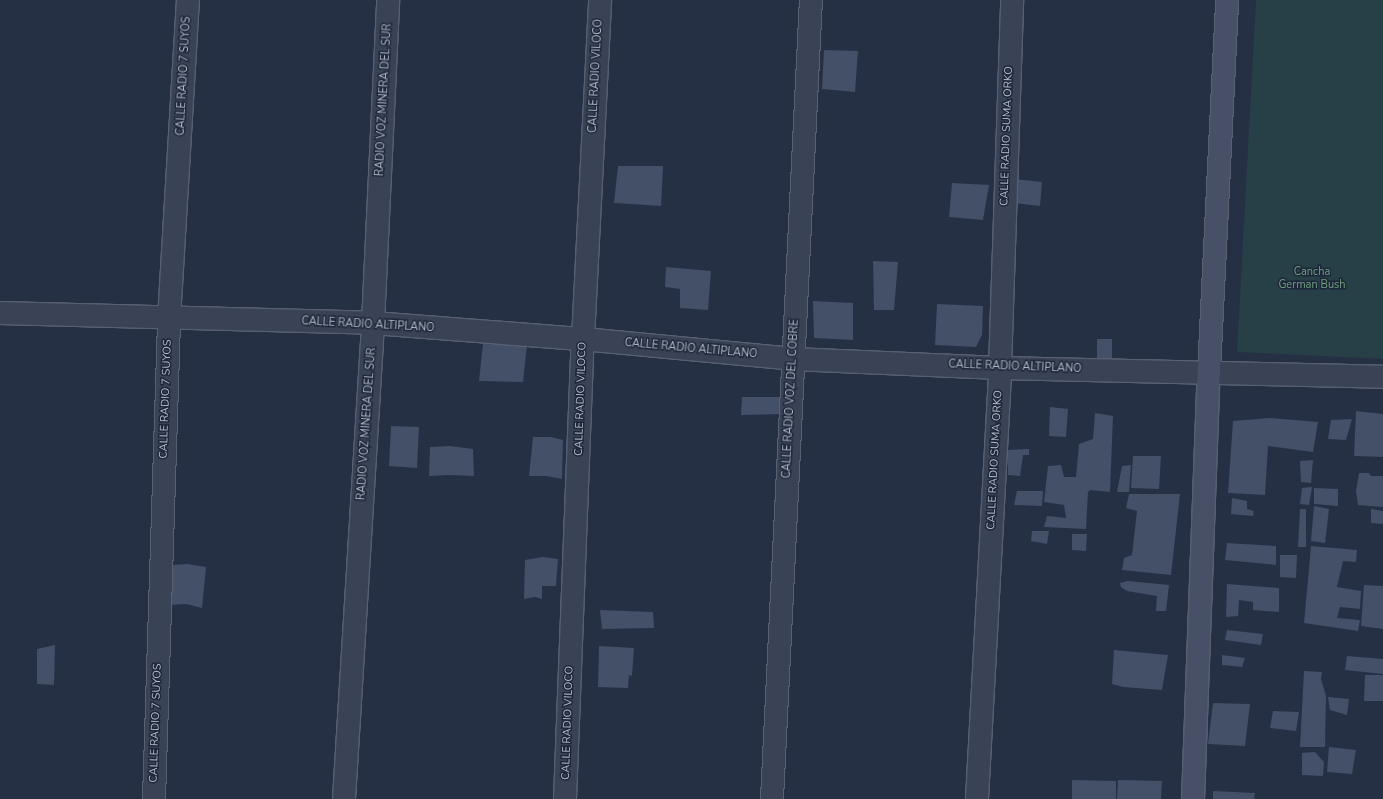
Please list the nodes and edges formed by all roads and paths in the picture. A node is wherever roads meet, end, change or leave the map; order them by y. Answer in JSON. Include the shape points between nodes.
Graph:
{"nodes":[{"id":1,"x":188,"y":0,"type":"edge"},
{"id":2,"x":388,"y":0,"type":"edge"},
{"id":3,"x":600,"y":0,"type":"edge"},
{"id":4,"x":811,"y":0,"type":"edge"},
{"id":5,"x":1012,"y":0,"type":"edge"},
{"id":6,"x":1227,"y":0,"type":"edge"},
{"id":7,"x":0,"y":313,"type":"edge"},
{"id":8,"x":169,"y":318,"type":"junction"},
{"id":9,"x":373,"y":323,"type":"junction"},
{"id":10,"x":583,"y":339,"type":"junction"},
{"id":11,"x":792,"y":359,"type":"junction"},
{"id":12,"x":1000,"y":368,"type":"junction"},
{"id":13,"x":1209,"y":372,"type":"junction"},
{"id":14,"x":1383,"y":377,"type":"edge"},
{"id":15,"x":154,"y":799,"type":"edge"},
{"id":16,"x":344,"y":799,"type":"edge"},
{"id":17,"x":565,"y":799,"type":"edge"},
{"id":18,"x":772,"y":799,"type":"edge"},
{"id":19,"x":977,"y":799,"type":"edge"},
{"id":20,"x":1192,"y":799,"type":"edge"}],
"edges":[{"from":1,"to":8,"type":"street","name":"CALLE RADIO 7 SUYOS"},
{"from":2,"to":9,"type":"street","name":"RADIO VOZ MINERA DEL SUR"},
{"from":3,"to":10,"type":"street","name":"CALLE RADIO VILOCO"},
{"from":4,"to":11,"type":"street","name":"CALLE RADIO VOZ DEL COBRE"},
{"from":5,"to":12,"type":"street","name":"CALLE RADIO SUMA ORKO"},
{"from":6,"to":13,"type":"street"},
{"from":7,"to":8,"type":"street","name":"CALLE RADIO ALTIPLANO"},
{"from":8,"to":9,"type":"street","name":"CALLE RADIO ALTIPLANO"},
{"from":8,"to":15,"type":"street","name":"CALLE RADIO 7 SUYOS"},
{"from":9,"to":10,"type":"street","name":"CALLE RADIO ALTIPLANO"},
{"from":9,"to":16,"type":"street","name":"RADIO VOZ MINERA DEL SUR"},
{"from":10,"to":11,"type":"street","name":"CALLE RADIO ALTIPLANO"},
{"from":10,"to":17,"type":"street","name":"CALLE RADIO VILOCO"},
{"from":11,"to":12,"type":"street","name":"CALLE RADIO ALTIPLANO"},
{"from":11,"to":18,"type":"street","name":"CALLE RADIO VOZ DEL COBRE"},
{"from":12,"to":13,"type":"street","name":"CALLE RADIO ALTIPLANO"},
{"from":12,"to":19,"type":"street","name":"CALLE RADIO SUMA ORKO"},
{"from":13,"to":14,"type":"street","name":"CALLE RADIO ALTIPLANO"},
{"from":13,"to":20,"type":"street"}]}
